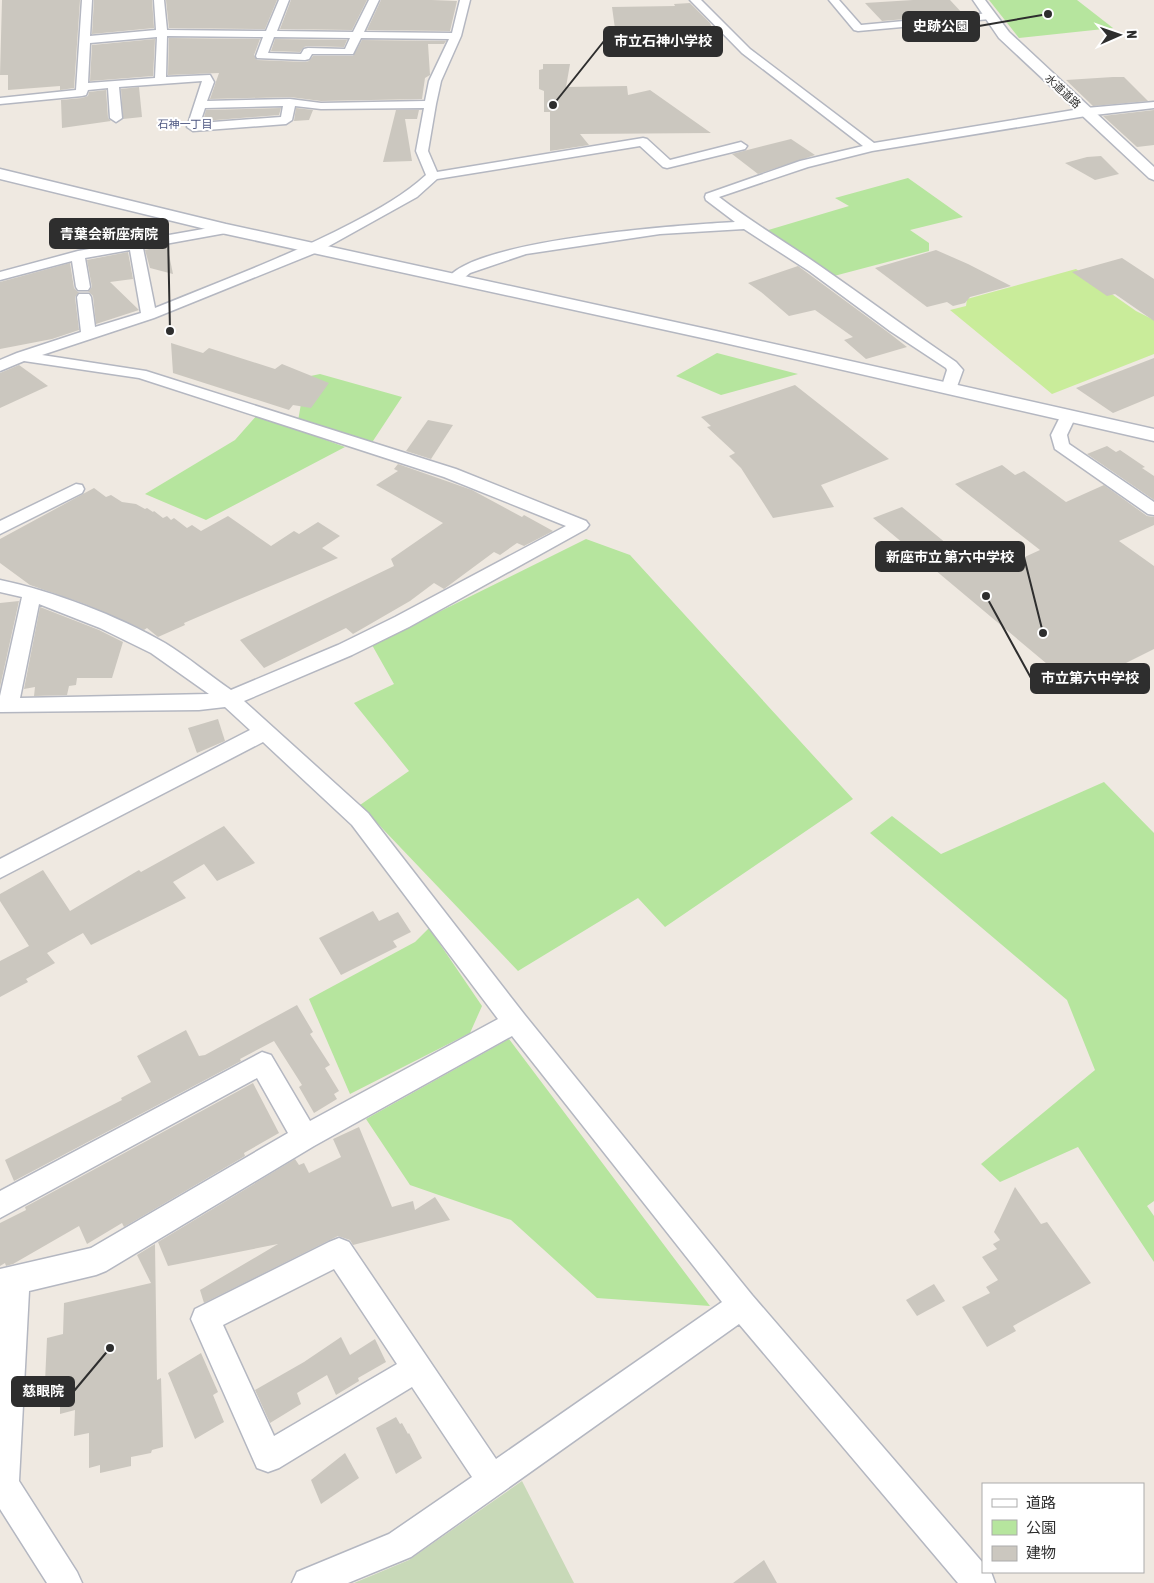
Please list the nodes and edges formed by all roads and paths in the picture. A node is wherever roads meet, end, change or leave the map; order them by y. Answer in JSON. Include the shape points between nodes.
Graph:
{"nodes":[{"id":1,"x":87,"y":0,"type":"edge"},
{"id":2,"x":159,"y":0,"type":"edge"},
{"id":3,"x":284,"y":0,"type":"edge"},
{"id":4,"x":374,"y":0,"type":"edge"},
{"id":5,"x":465,"y":0,"type":"edge"},
{"id":6,"x":694,"y":0,"type":"edge"},
{"id":7,"x":834,"y":0,"type":"edge"},
{"id":8,"x":980,"y":0,"type":"edge"},
{"id":9,"x":990,"y":16,"type":"junction"},
{"id":10,"x":162,"y":33,"type":"junction"},
{"id":11,"x":271,"y":34,"type":"junction"},
{"id":12,"x":356,"y":35,"type":"junction"},
{"id":13,"x":456,"y":36,"type":"junction"},
{"id":14,"x":84,"y":40,"type":"junction"},
{"id":15,"x":160,"y":80,"type":"junction"},
{"id":16,"x":113,"y":85,"type":"junction"},
{"id":17,"x":82,"y":87,"type":"junction"},
{"id":18,"x":0,"y":101,"type":"edge"},
{"id":19,"x":290,"y":102,"type":"junction"},
{"id":20,"x":430,"y":104,"type":"junction"},
{"id":21,"x":202,"y":105,"type":"junction"},
{"id":22,"x":1154,"y":106,"type":"edge"},
{"id":23,"x":1086,"y":112,"type":"junction"},
{"id":24,"x":116,"y":118,"type":"dead end"},
{"id":25,"x":741,"y":146,"type":"dead end"},
{"id":26,"x":872,"y":147,"type":"junction"},
{"id":27,"x":0,"y":174,"type":"edge"},
{"id":28,"x":1154,"y":175,"type":"edge"},
{"id":29,"x":433,"y":176,"type":"junction"},
{"id":30,"x":747,"y":225,"type":"junction"},
{"id":31,"x":226,"y":229,"type":"junction"},
{"id":32,"x":136,"y":244,"type":"junction"},
{"id":33,"x":315,"y":248,"type":"junction"},
{"id":34,"x":78,"y":255,"type":"junction"},
{"id":35,"x":0,"y":276,"type":"edge"},
{"id":36,"x":454,"y":279,"type":"junction"},
{"id":37,"x":149,"y":315,"type":"junction"},
{"id":38,"x":90,"y":334,"type":"junction"},
{"id":39,"x":22,"y":356,"type":"junction"},
{"id":40,"x":0,"y":366,"type":"edge"},
{"id":41,"x":949,"y":390,"type":"junction"},
{"id":42,"x":1068,"y":416,"type":"junction"},
{"id":43,"x":1154,"y":435,"type":"edge"},
{"id":44,"x":76,"y":489,"type":"dead end"},
{"id":45,"x":1154,"y":510,"type":"edge"},
{"id":46,"x":0,"y":528,"type":"edge"},
{"id":47,"x":0,"y":586,"type":"edge"},
{"id":48,"x":32,"y":594,"type":"junction"},
{"id":49,"x":229,"y":699,"type":"junction"},
{"id":50,"x":4,"y":705,"type":"edge"},
{"id":51,"x":265,"y":732,"type":"junction"},
{"id":52,"x":0,"y":869,"type":"edge"},
{"id":53,"x":515,"y":1022,"type":"junction"},
{"id":54,"x":305,"y":1137,"type":"junction"},
{"id":55,"x":0,"y":1205,"type":"edge"},
{"id":56,"x":7,"y":1282,"type":"edge"},
{"id":57,"x":742,"y":1304,"type":"junction"},
{"id":58,"x":417,"y":1368,"type":"junction"},
{"id":59,"x":492,"y":1480,"type":"junction"},
{"id":60,"x":66,"y":1583,"type":"edge"},
{"id":61,"x":308,"y":1583,"type":"edge"},
{"id":62,"x":979,"y":1583,"type":"edge"}],
"edges":[{"from":1,"to":14,"type":"street"},
{"from":2,"to":10,"type":"street"},
{"from":3,"to":11,"type":"street"},
{"from":4,"to":12,"type":"street"},
{"from":5,"to":13,"type":"street"},
{"from":6,"to":26,"type":"street","via":[[746,51]]},
{"from":7,"to":9,"type":"street","via":[[858,28]]},
{"from":8,"to":9,"type":"street","name":"水道道路"},
{"from":9,"to":23,"type":"street","name":"水道道路","via":[[1004,35]]},
{"from":10,"to":11,"type":"street"},
{"from":10,"to":14,"type":"street"},
{"from":10,"to":15,"type":"street"},
{"from":11,"to":12,"type":"street"},
{"from":11,"to":12,"type":"street","via":[[261,56],[305,57],[308,51],[349,52]]},
{"from":12,"to":13,"type":"street"},
{"from":13,"to":20,"type":"street","via":[[439,70]]},
{"from":14,"to":17,"type":"street"},
{"from":15,"to":16,"type":"street"},
{"from":15,"to":21,"type":"street","via":[[206,77],[208,82]]},
{"from":16,"to":17,"type":"street"},
{"from":16,"to":24,"type":"street"},
{"from":17,"to":18,"type":"street","via":[[82,93]]},
{"from":19,"to":20,"type":"street","via":[[321,106]]},
{"from":19,"to":21,"type":"street"},
{"from":19,"to":21,"type":"street","via":[[286,120],[193,128]]},
{"from":20,"to":29,"type":"street","via":[[422,151]]},
{"from":22,"to":23,"type":"street"},
{"from":23,"to":26,"type":"street"},
{"from":23,"to":28,"type":"street","name":"水道道路"},
{"from":25,"to":29,"type":"street","via":[[667,164],[643,142]]},
{"from":26,"to":30,"type":"street","via":[[804,164],[711,197]]},
{"from":27,"to":31,"type":"street"},
{"from":29,"to":33,"type":"street","via":[[412,194]]},
{"from":30,"to":36,"type":"street","via":[[660,230],[524,250],[465,270]]},
{"from":30,"to":41,"type":"street","via":[[951,365],[955,370]]},
{"from":31,"to":32,"type":"street"},
{"from":31,"to":33,"type":"street"},
{"from":32,"to":34,"type":"street"},
{"from":32,"to":37,"type":"street"},
{"from":33,"to":36,"type":"street"},
{"from":33,"to":37,"type":"street"},
{"from":34,"to":35,"type":"street"},
{"from":34,"to":38,"type":"street"},
{"from":36,"to":41,"type":"street"},
{"from":37,"to":38,"type":"street"},
{"from":38,"to":39,"type":"street"},
{"from":39,"to":40,"type":"street"},
{"from":39,"to":49,"type":"street","via":[[141,374],[450,473],[580,525],[353,646]]},
{"from":41,"to":42,"type":"street"},
{"from":42,"to":43,"type":"street"},
{"from":42,"to":45,"type":"street","via":[[1059,435],[1061,446]]},
{"from":44,"to":46,"type":"street"},
{"from":47,"to":48,"type":"street"},
{"from":48,"to":49,"type":"street","via":[[158,648]]},
{"from":48,"to":50,"type":"street"},
{"from":49,"to":50,"type":"street","via":[[199,703]]},
{"from":49,"to":51,"type":"street"},
{"from":51,"to":52,"type":"street"},
{"from":51,"to":53,"type":"street","via":[[360,819]]},
{"from":53,"to":54,"type":"street"},
{"from":53,"to":57,"type":"street"},
{"from":54,"to":55,"type":"street","via":[[262,1063]]},
{"from":54,"to":56,"type":"street","via":[[96,1261]]},
{"from":56,"to":60,"type":"street","via":[[2,1485]]},
{"from":57,"to":59,"type":"street"},
{"from":57,"to":62,"type":"street"},
{"from":58,"to":58,"type":"street","via":[[268,1457],[205,1319],[339,1252]]},
{"from":58,"to":59,"type":"street"},
{"from":59,"to":61,"type":"street","via":[[400,1546]]}]}
